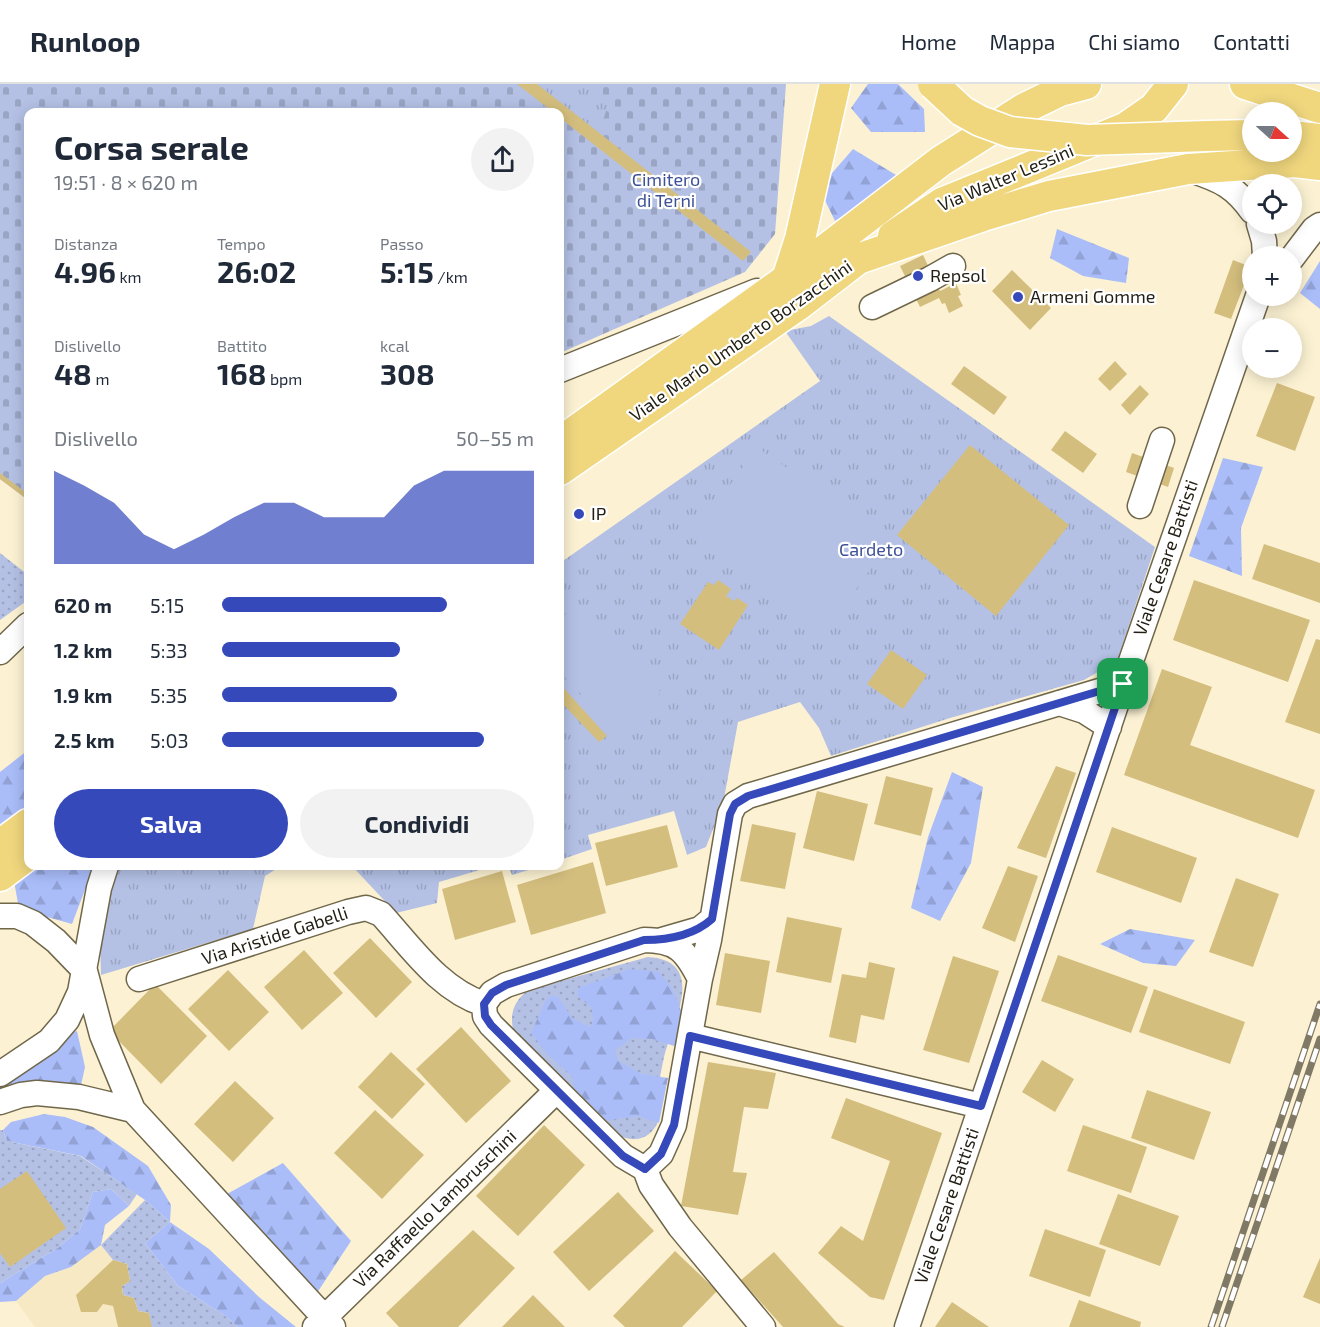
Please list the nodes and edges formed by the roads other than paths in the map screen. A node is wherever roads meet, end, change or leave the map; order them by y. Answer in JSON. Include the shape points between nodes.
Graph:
{"nodes":[{"id":1,"x":835,"y":84,"type":"edge"},
{"id":2,"x":933,"y":84,"type":"edge"},
{"id":3,"x":1086,"y":84,"type":"edge"},
{"id":4,"x":1173,"y":84,"type":"edge"},
{"id":5,"x":1248,"y":85,"type":"edge"},
{"id":6,"x":1320,"y":108,"type":"edge"},
{"id":7,"x":1242,"y":135,"type":"edge"},
{"id":8,"x":1302,"y":137,"type":"edge"},
{"id":9,"x":1320,"y":139,"type":"edge"},
{"id":10,"x":1320,"y":165,"type":"edge"},
{"id":11,"x":1188,"y":170,"type":"junction"},
{"id":12,"x":1242,"y":198,"type":"edge"},
{"id":13,"x":1320,"y":225,"type":"edge"},
{"id":14,"x":1301,"y":246,"type":"edge"},
{"id":15,"x":858,"y":259,"type":"junction"},
{"id":16,"x":953,"y":266,"type":"dead end"},
{"id":17,"x":787,"y":279,"type":"junction"},
{"id":18,"x":1256,"y":306,"type":"edge"},
{"id":19,"x":872,"y":307,"type":"dead end"},
{"id":20,"x":564,"y":368,"type":"edge"},
{"id":21,"x":565,"y":434,"type":"edge"},
{"id":22,"x":1162,"y":440,"type":"dead end"},
{"id":23,"x":564,"y":467,"type":"edge"},
{"id":24,"x":1140,"y":507,"type":"dead end"},
{"id":25,"x":24,"y":620,"type":"edge"},
{"id":26,"x":0,"y":629,"type":"edge"},
{"id":27,"x":24,"y":629,"type":"edge"},
{"id":28,"x":0,"y":652,"type":"edge"},
{"id":29,"x":1123,"y":684,"type":"junction"},
{"id":30,"x":1059,"y":703,"type":"junction"},
{"id":31,"x":1109,"y":727,"type":"junction"},
{"id":32,"x":24,"y":827,"type":"edge"},
{"id":33,"x":0,"y":845,"type":"edge"},
{"id":34,"x":24,"y":858,"type":"edge"},
{"id":35,"x":105,"y":870,"type":"edge"},
{"id":36,"x":0,"y":876,"type":"edge"},
{"id":37,"x":0,"y":916,"type":"edge"},
{"id":38,"x":712,"y":919,"type":"junction"},
{"id":39,"x":663,"y":940,"type":"junction"},
{"id":40,"x":85,"y":971,"type":"junction"},
{"id":41,"x":700,"y":979,"type":"junction"},
{"id":42,"x":139,"y":980,"type":"dead end"},
{"id":43,"x":484,"y":1004,"type":"junction"},
{"id":44,"x":690,"y":1036,"type":"junction"},
{"id":45,"x":0,"y":1074,"type":"edge"},
{"id":46,"x":556,"y":1091,"type":"junction"},
{"id":47,"x":0,"y":1102,"type":"edge"},
{"id":48,"x":981,"y":1106,"type":"junction"},
{"id":49,"x":133,"y":1110,"type":"junction"},
{"id":50,"x":645,"y":1169,"type":"junction"},
{"id":51,"x":324,"y":1324,"type":"edge"},
{"id":52,"x":764,"y":1327,"type":"edge"},
{"id":53,"x":907,"y":1327,"type":"edge"}],
"edges":[{"from":1,"to":17,"type":"main road","via":[[800,239]]},
{"from":2,"to":7,"type":"main road","name":"Via Walter Lessini","bridge":true,"via":[[962,111],[1010,132],[1087,140]]},
{"from":3,"to":17,"type":"main road","name":"Viale Mario Umberto Borzacchini","via":[[1060,91],[1025,108],[941,161]]},
{"from":4,"to":15,"type":"main road","name":"Via Walter Lessini","via":[[1154,108],[1125,128],[942,203]]},
{"from":5,"to":6,"type":"main road"},
{"from":8,"to":9,"type":"main road"},
{"from":10,"to":11,"type":"main road","name":"Viale Mario Umberto Borzacchini","via":[[1295,162]]},
{"from":11,"to":12,"type":"street","via":[[1228,184]]},
{"from":11,"to":15,"type":"main road","name":"Viale Mario Umberto Borzacchini","via":[[1049,196]]},
{"from":13,"to":14,"type":"street"},
{"from":15,"to":23,"type":"main road","name":"Viale Mario Umberto Borzacchini","via":[[797,306]]},
{"from":16,"to":19,"type":"street"},
{"from":17,"to":20,"type":"street"},
{"from":17,"to":21,"type":"main road","name":"Viale Mario Umberto Borzacchini"},
{"from":18,"to":29,"type":"street","name":"Viale Cesare Battisti"},
{"from":22,"to":24,"type":"street"},
{"from":25,"to":26,"type":"street"},
{"from":27,"to":28,"type":"street"},
{"from":29,"to":30,"type":"street"},
{"from":29,"to":31,"type":"street","name":"Viale Cesare Battisti"},
{"from":30,"to":31,"type":"street","via":[[1084,711]]},
{"from":30,"to":38,"type":"street","via":[[748,796],[735,804]]},
{"from":31,"to":48,"type":"street","name":"Viale Cesare Battisti"},
{"from":32,"to":33,"type":"main road"},
{"from":34,"to":36,"type":"main road"},
{"from":35,"to":40,"type":"street"},
{"from":37,"to":40,"type":"street","via":[[17,916],[33,923]]},
{"from":38,"to":39,"type":"street","via":[[700,929]]},
{"from":38,"to":41,"type":"street"},
{"from":39,"to":41,"type":"street","via":[[677,946]]},
{"from":39,"to":43,"type":"street","via":[[644,940],[506,985],[492,993]]},
{"from":40,"to":45,"type":"street","via":[[67,1020],[48,1041]]},
{"from":40,"to":49,"type":"street","via":[[102,1035]]},
{"from":41,"to":44,"type":"street"},
{"from":42,"to":43,"type":"street","name":"Via Aristide Gabelli","via":[[366,908],[381,914],[447,986]]},
{"from":43,"to":46,"type":"street","via":[[491,1025]]},
{"from":44,"to":48,"type":"street"},
{"from":44,"to":50,"type":"street","via":[[674,1125],[661,1154]]},
{"from":46,"to":50,"type":"street","via":[[623,1156]]},
{"from":46,"to":51,"type":"street","name":"Via Raffaello Lambruschini"},
{"from":47,"to":49,"type":"street","via":[[37,1094],[79,1097]]},
{"from":48,"to":53,"type":"street","name":"Viale Cesare Battisti"},
{"from":49,"to":51,"type":"street"},
{"from":50,"to":52,"type":"street","via":[[651,1185],[680,1227]]}]}
